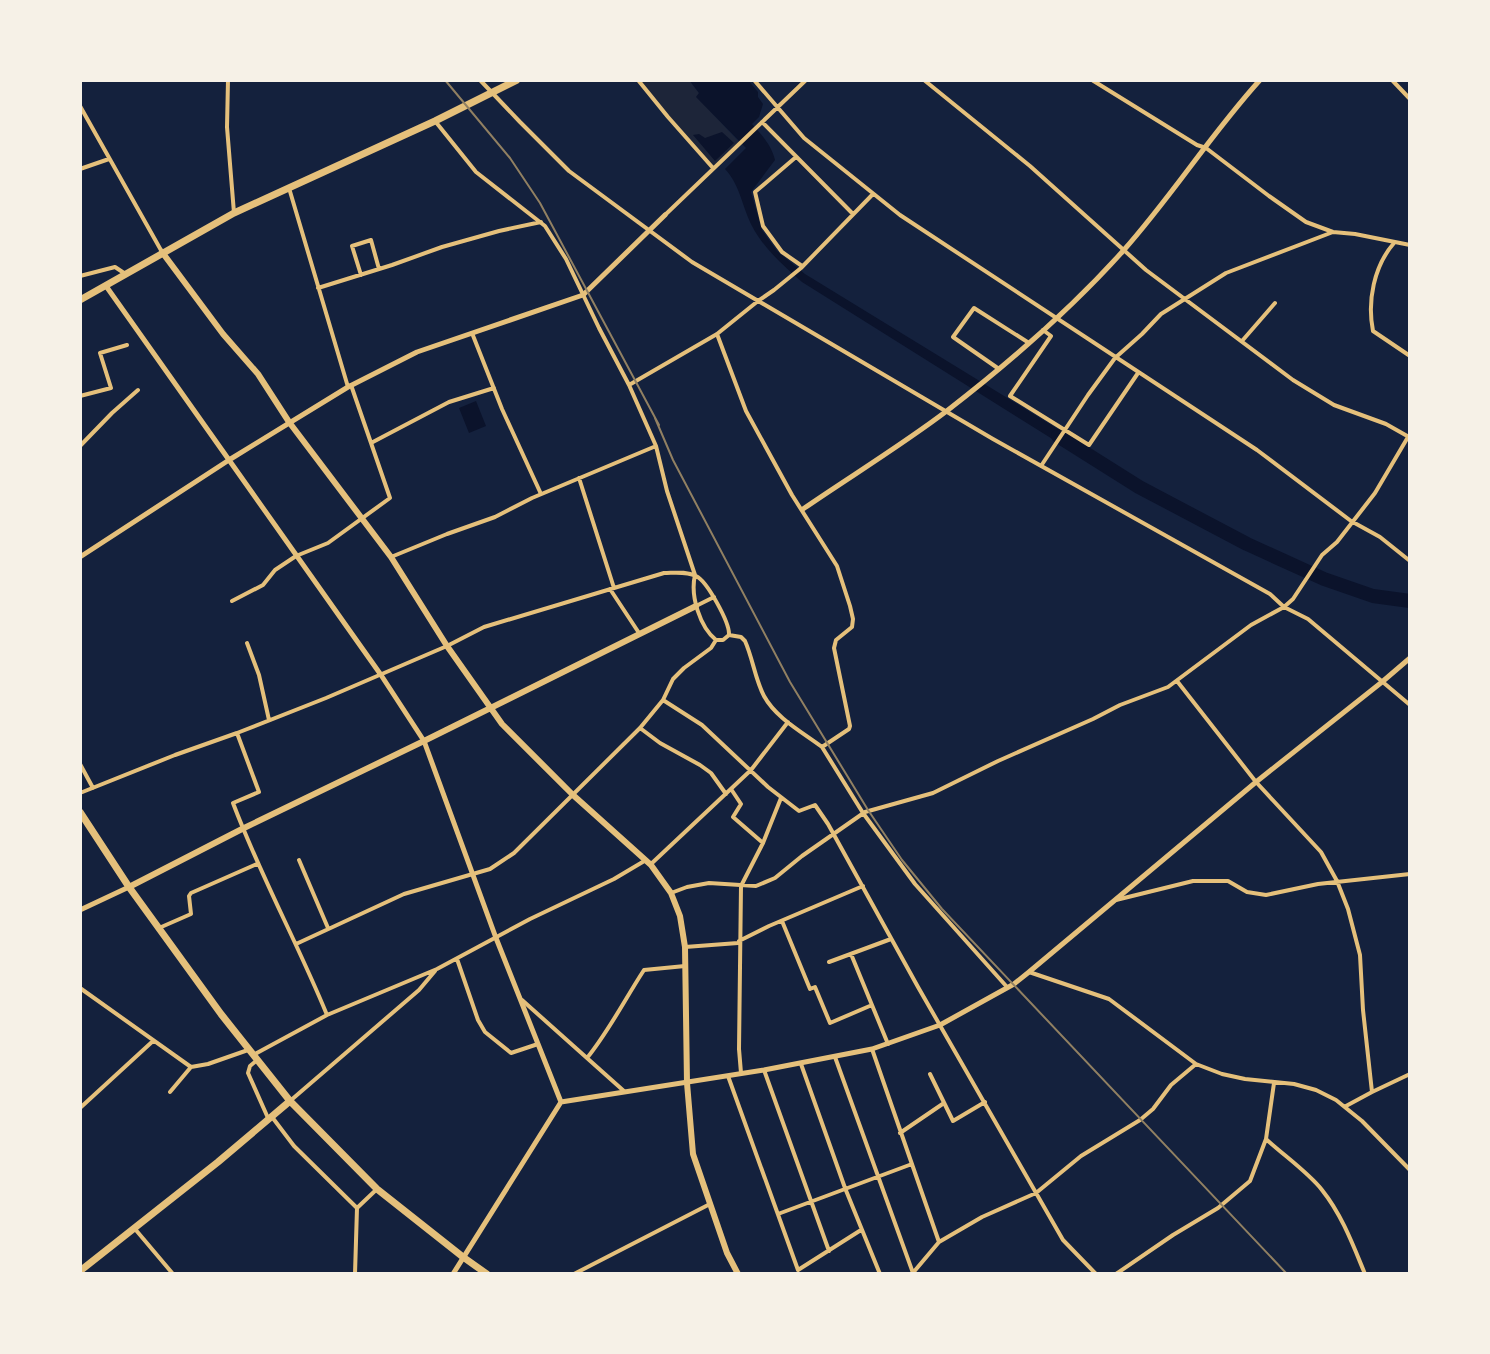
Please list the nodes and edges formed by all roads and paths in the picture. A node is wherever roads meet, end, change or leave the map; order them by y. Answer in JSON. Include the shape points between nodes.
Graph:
{"nodes":[{"id":1,"x":228,"y":80,"type":"edge"},
{"id":2,"x":480,"y":80,"type":"edge"},
{"id":3,"x":517,"y":80,"type":"edge"},
{"id":4,"x":638,"y":80,"type":"edge"},
{"id":5,"x":754,"y":80,"type":"edge"},
{"id":6,"x":806,"y":80,"type":"edge"},
{"id":7,"x":924,"y":80,"type":"edge"},
{"id":8,"x":1092,"y":80,"type":"edge"},
{"id":9,"x":1260,"y":80,"type":"edge"},
{"id":10,"x":1392,"y":80,"type":"edge"},
{"id":11,"x":492,"y":93,"type":"junction"},
{"id":12,"x":1410,"y":99,"type":"edge"},
{"id":13,"x":80,"y":106,"type":"edge"},
{"id":14,"x":776,"y":108,"type":"junction"},
{"id":15,"x":435,"y":121,"type":"junction"},
{"id":16,"x":760,"y":124,"type":"junction"},
{"id":17,"x":1206,"y":148,"type":"junction"},
{"id":18,"x":796,"y":157,"type":"junction"},
{"id":19,"x":109,"y":159,"type":"junction"},
{"id":20,"x":713,"y":168,"type":"junction"},
{"id":21,"x":80,"y":169,"type":"edge"},
{"id":22,"x":289,"y":188,"type":"junction"},
{"id":23,"x":873,"y":194,"type":"junction"},
{"id":24,"x":234,"y":213,"type":"junction"},
{"id":25,"x":665,"y":215,"type":"joint"},
{"id":26,"x":853,"y":215,"type":"junction"},
{"id":27,"x":541,"y":222,"type":"junction"},
{"id":28,"x":650,"y":230,"type":"junction"},
{"id":29,"x":1333,"y":232,"type":"junction"},
{"id":30,"x":1394,"y":243,"type":"junction"},
{"id":31,"x":1410,"y":245,"type":"edge"},
{"id":32,"x":1123,"y":251,"type":"junction"},
{"id":33,"x":162,"y":252,"type":"junction"},
{"id":34,"x":802,"y":267,"type":"junction"},
{"id":35,"x":379,"y":269,"type":"junction"},
{"id":36,"x":124,"y":273,"type":"junction"},
{"id":37,"x":361,"y":275,"type":"junction"},
{"id":38,"x":80,"y":276,"type":"edge"},
{"id":39,"x":106,"y":285,"type":"junction"},
{"id":40,"x":318,"y":288,"type":"junction"},
{"id":41,"x":583,"y":295,"type":"junction"},
{"id":42,"x":1185,"y":298,"type":"junction"},
{"id":43,"x":80,"y":300,"type":"edge"},
{"id":44,"x":758,"y":301,"type":"junction"},
{"id":45,"x":1275,"y":303,"type":"dead end"},
{"id":46,"x":1056,"y":318,"type":"junction"},
{"id":47,"x":1043,"y":330,"type":"junction"},
{"id":48,"x":472,"y":333,"type":"junction"},
{"id":49,"x":717,"y":334,"type":"junction"},
{"id":50,"x":1242,"y":341,"type":"junction"},
{"id":51,"x":1029,"y":343,"type":"junction"},
{"id":52,"x":127,"y":345,"type":"dead end"},
{"id":53,"x":1410,"y":356,"type":"edge"},
{"id":54,"x":1115,"y":358,"type":"junction"},
{"id":55,"x":999,"y":369,"type":"junction"},
{"id":56,"x":1138,"y":373,"type":"junction"},
{"id":57,"x":629,"y":385,"type":"junction"},
{"id":58,"x":349,"y":386,"type":"junction"},
{"id":59,"x":494,"y":388,"type":"junction"},
{"id":60,"x":138,"y":390,"type":"dead end"},
{"id":61,"x":80,"y":396,"type":"edge"},
{"id":62,"x":946,"y":411,"type":"junction"},
{"id":63,"x":289,"y":422,"type":"junction"},
{"id":64,"x":1065,"y":430,"type":"junction"},
{"id":65,"x":1409,"y":437,"type":"edge"},
{"id":66,"x":371,"y":443,"type":"junction"},
{"id":67,"x":80,"y":446,"type":"edge"},
{"id":68,"x":656,"y":446,"type":"junction"},
{"id":69,"x":229,"y":460,"type":"junction"},
{"id":70,"x":1041,"y":466,"type":"junction"},
{"id":71,"x":579,"y":478,"type":"junction"},
{"id":72,"x":541,"y":494,"type":"junction"},
{"id":73,"x":803,"y":509,"type":"junction"},
{"id":74,"x":363,"y":519,"type":"junction"},
{"id":75,"x":1351,"y":521,"type":"junction"},
{"id":76,"x":296,"y":556,"type":"junction"},
{"id":77,"x":80,"y":557,"type":"edge"},
{"id":78,"x":391,"y":557,"type":"junction"},
{"id":79,"x":1410,"y":561,"type":"edge"},
{"id":80,"x":695,"y":575,"type":"junction"},
{"id":81,"x":612,"y":589,"type":"junction"},
{"id":82,"x":714,"y":597,"type":"junction"},
{"id":83,"x":232,"y":601,"type":"dead end"},
{"id":84,"x":696,"y":606,"type":"junction"},
{"id":85,"x":1284,"y":607,"type":"junction"},
{"id":86,"x":639,"y":633,"type":"junction"},
{"id":87,"x":729,"y":635,"type":"junction"},
{"id":88,"x":716,"y":640,"type":"junction"},
{"id":89,"x":247,"y":643,"type":"dead end"},
{"id":90,"x":447,"y":646,"type":"junction"},
{"id":91,"x":1410,"y":658,"type":"edge"},
{"id":92,"x":381,"y":675,"type":"junction"},
{"id":93,"x":1177,"y":681,"type":"junction"},
{"id":94,"x":1382,"y":682,"type":"junction"},
{"id":95,"x":663,"y":700,"type":"junction"},
{"id":96,"x":1410,"y":705,"type":"edge"},
{"id":97,"x":490,"y":707,"type":"junction"},
{"id":98,"x":269,"y":720,"type":"junction"},
{"id":99,"x":788,"y":722,"type":"junction"},
{"id":100,"x":640,"y":728,"type":"junction"},
{"id":101,"x":237,"y":733,"type":"junction"},
{"id":102,"x":424,"y":741,"type":"junction"},
{"id":103,"x":822,"y":747,"type":"junction"},
{"id":104,"x":80,"y":764,"type":"edge"},
{"id":105,"x":751,"y":770,"type":"junction"},
{"id":106,"x":1256,"y":782,"type":"junction"},
{"id":107,"x":93,"y":788,"type":"junction"},
{"id":108,"x":728,"y":791,"type":"junction"},
{"id":109,"x":80,"y":793,"type":"edge"},
{"id":110,"x":573,"y":795,"type":"junction"},
{"id":111,"x":781,"y":798,"type":"junction"},
{"id":112,"x":80,"y":812,"type":"edge"},
{"id":113,"x":863,"y":813,"type":"junction"},
{"id":114,"x":242,"y":829,"type":"junction"},
{"id":115,"x":833,"y":835,"type":"junction"},
{"id":116,"x":763,"y":843,"type":"junction"},
{"id":117,"x":299,"y":860,"type":"dead end"},
{"id":118,"x":649,"y":862,"type":"junction"},
{"id":119,"x":257,"y":864,"type":"junction"},
{"id":120,"x":474,"y":874,"type":"junction"},
{"id":121,"x":1410,"y":874,"type":"edge"},
{"id":122,"x":1337,"y":881,"type":"junction"},
{"id":123,"x":741,"y":886,"type":"junction"},
{"id":124,"x":863,"y":886,"type":"junction"},
{"id":125,"x":129,"y":887,"type":"junction"},
{"id":126,"x":671,"y":893,"type":"junction"},
{"id":127,"x":1116,"y":900,"type":"junction"},
{"id":128,"x":80,"y":910,"type":"edge"},
{"id":129,"x":782,"y":921,"type":"junction"},
{"id":130,"x":159,"y":928,"type":"junction"},
{"id":131,"x":328,"y":928,"type":"junction"},
{"id":132,"x":496,"y":938,"type":"junction"},
{"id":133,"x":891,"y":939,"type":"junction"},
{"id":134,"x":739,"y":942,"type":"junction"},
{"id":135,"x":296,"y":944,"type":"junction"},
{"id":136,"x":685,"y":947,"type":"junction"},
{"id":137,"x":851,"y":954,"type":"junction"},
{"id":138,"x":457,"y":959,"type":"junction"},
{"id":139,"x":829,"y":962,"type":"dead end"},
{"id":140,"x":685,"y":966,"type":"junction"},
{"id":141,"x":437,"y":969,"type":"junction"},
{"id":142,"x":1029,"y":972,"type":"junction"},
{"id":143,"x":1007,"y":987,"type":"junction"},
{"id":144,"x":80,"y":988,"type":"edge"},
{"id":145,"x":520,"y":998,"type":"junction"},
{"id":146,"x":872,"y":1005,"type":"junction"},
{"id":147,"x":327,"y":1015,"type":"junction"},
{"id":148,"x":940,"y":1025,"type":"junction"},
{"id":149,"x":153,"y":1041,"type":"junction"},
{"id":150,"x":538,"y":1044,"type":"junction"},
{"id":151,"x":888,"y":1044,"type":"junction"},
{"id":152,"x":872,"y":1049,"type":"junction"},
{"id":153,"x":252,"y":1055,"type":"junction"},
{"id":154,"x":835,"y":1057,"type":"junction"},
{"id":155,"x":587,"y":1058,"type":"junction"},
{"id":156,"x":801,"y":1064,"type":"junction"},
{"id":157,"x":1196,"y":1064,"type":"junction"},
{"id":158,"x":191,"y":1067,"type":"junction"},
{"id":159,"x":764,"y":1070,"type":"junction"},
{"id":160,"x":741,"y":1073,"type":"junction"},
{"id":161,"x":930,"y":1074,"type":"dead end"},
{"id":162,"x":1410,"y":1074,"type":"edge"},
{"id":163,"x":728,"y":1076,"type":"junction"},
{"id":164,"x":687,"y":1083,"type":"junction"},
{"id":165,"x":1274,"y":1083,"type":"junction"},
{"id":166,"x":170,"y":1092,"type":"dead end"},
{"id":167,"x":625,"y":1092,"type":"junction"},
{"id":168,"x":1372,"y":1092,"type":"junction"},
{"id":169,"x":290,"y":1101,"type":"junction"},
{"id":170,"x":561,"y":1102,"type":"junction"},
{"id":171,"x":985,"y":1102,"type":"junction"},
{"id":172,"x":944,"y":1103,"type":"junction"},
{"id":173,"x":1346,"y":1106,"type":"junction"},
{"id":174,"x":80,"y":1108,"type":"edge"},
{"id":175,"x":270,"y":1118,"type":"junction"},
{"id":176,"x":900,"y":1133,"type":"junction"},
{"id":177,"x":1266,"y":1139,"type":"junction"},
{"id":178,"x":912,"y":1164,"type":"junction"},
{"id":179,"x":1410,"y":1170,"type":"edge"},
{"id":180,"x":878,"y":1176,"type":"junction"},
{"id":181,"x":845,"y":1188,"type":"junction"},
{"id":182,"x":377,"y":1189,"type":"junction"},
{"id":183,"x":1036,"y":1193,"type":"junction"},
{"id":184,"x":810,"y":1202,"type":"junction"},
{"id":185,"x":710,"y":1204,"type":"junction"},
{"id":186,"x":357,"y":1208,"type":"junction"},
{"id":187,"x":778,"y":1214,"type":"junction"},
{"id":188,"x":133,"y":1228,"type":"junction"},
{"id":189,"x":861,"y":1230,"type":"junction"},
{"id":190,"x":939,"y":1242,"type":"junction"},
{"id":191,"x":829,"y":1251,"type":"junction"},
{"id":192,"x":463,"y":1257,"type":"junction"},
{"id":193,"x":80,"y":1271,"type":"edge"},
{"id":194,"x":912,"y":1273,"type":"edge"},
{"id":195,"x":173,"y":1274,"type":"edge"},
{"id":196,"x":355,"y":1274,"type":"edge"},
{"id":197,"x":453,"y":1274,"type":"edge"},
{"id":198,"x":487,"y":1274,"type":"edge"},
{"id":199,"x":574,"y":1274,"type":"edge"},
{"id":200,"x":738,"y":1274,"type":"edge"},
{"id":201,"x":880,"y":1274,"type":"edge"},
{"id":202,"x":1096,"y":1274,"type":"edge"},
{"id":203,"x":1116,"y":1274,"type":"edge"},
{"id":204,"x":1365,"y":1274,"type":"edge"}],
"edges":[{"from":1,"to":24,"type":"street"},
{"from":2,"to":11,"type":"street"},
{"from":3,"to":11,"type":"main road"},
{"from":4,"to":20,"type":"street"},
{"from":5,"to":14,"type":"street"},
{"from":6,"to":14,"type":"street"},
{"from":7,"to":32,"type":"street"},
{"from":8,"to":17,"type":"street"},
{"from":9,"to":17,"type":"street"},
{"from":10,"to":12,"type":"street"},
{"from":11,"to":15,"type":"main road"},
{"from":11,"to":28,"type":"street","via":[[569,171]]},
{"from":13,"to":19,"type":"street"},
{"from":14,"to":16,"type":"street"},
{"from":14,"to":23,"type":"street"},
{"from":15,"to":22,"type":"main road"},
{"from":15,"to":27,"type":"street","via":[[476,172]]},
{"from":16,"to":18,"type":"street"},
{"from":16,"to":20,"type":"street"},
{"from":17,"to":29,"type":"street","via":[[1306,222]]},
{"from":17,"to":32,"type":"street"},
{"from":18,"to":26,"type":"street"},
{"from":18,"to":34,"type":"street","via":[[755,192],[763,226],[782,252]]},
{"from":19,"to":21,"type":"street"},
{"from":19,"to":33,"type":"street"},
{"from":20,"to":25,"type":"street"},
{"from":22,"to":24,"type":"main road"},
{"from":22,"to":40,"type":"street"},
{"from":23,"to":26,"type":"street"},
{"from":23,"to":46,"type":"street"},
{"from":24,"to":33,"type":"main road"},
{"from":25,"to":28,"type":"street"},
{"from":26,"to":34,"type":"street"},
{"from":27,"to":35,"type":"street"},
{"from":27,"to":41,"type":"street"},
{"from":28,"to":41,"type":"street"},
{"from":28,"to":44,"type":"street"},
{"from":29,"to":30,"type":"street"},
{"from":29,"to":42,"type":"street","via":[[1226,273]]},
{"from":30,"to":31,"type":"street"},
{"from":30,"to":53,"type":"street","via":[[1383,256],[1370,315],[1373,331]]},
{"from":32,"to":42,"type":"street"},
{"from":32,"to":46,"type":"street"},
{"from":33,"to":36,"type":"main road"},
{"from":33,"to":63,"type":"main road"},
{"from":34,"to":44,"type":"street"},
{"from":35,"to":37,"type":"street"},
{"from":35,"to":37,"type":"street","via":[[371,240],[352,246]]},
{"from":36,"to":38,"type":"street","via":[[115,267]]},
{"from":36,"to":39,"type":"main road"},
{"from":37,"to":40,"type":"street"},
{"from":39,"to":43,"type":"main road"},
{"from":39,"to":69,"type":"street"},
{"from":40,"to":58,"type":"street"},
{"from":41,"to":48,"type":"street"},
{"from":41,"to":57,"type":"street"},
{"from":42,"to":50,"type":"street"},
{"from":42,"to":54,"type":"street"},
{"from":44,"to":49,"type":"street"},
{"from":44,"to":62,"type":"street"},
{"from":45,"to":50,"type":"street"},
{"from":46,"to":47,"type":"street"},
{"from":46,"to":54,"type":"street"},
{"from":47,"to":51,"type":"street"},
{"from":47,"to":64,"type":"street","via":[[1051,336],[1010,396]]},
{"from":48,"to":58,"type":"street","via":[[417,352]]},
{"from":48,"to":59,"type":"street"},
{"from":49,"to":57,"type":"street"},
{"from":49,"to":73,"type":"street","via":[[746,411]]},
{"from":50,"to":65,"type":"street","via":[[1334,405]]},
{"from":51,"to":55,"type":"street"},
{"from":51,"to":55,"type":"street","via":[[974,308],[953,337]]},
{"from":52,"to":61,"type":"street","via":[[100,353],[111,388]]},
{"from":54,"to":56,"type":"street"},
{"from":54,"to":64,"type":"street"},
{"from":55,"to":62,"type":"street"},
{"from":56,"to":64,"type":"street","via":[[1089,445]]},
{"from":56,"to":75,"type":"street","via":[[1257,450]]},
{"from":57,"to":68,"type":"street"},
{"from":58,"to":63,"type":"street"},
{"from":58,"to":66,"type":"street"},
{"from":59,"to":66,"type":"street","via":[[449,402]]},
{"from":59,"to":72,"type":"street"},
{"from":60,"to":67,"type":"street"},
{"from":62,"to":70,"type":"street"},
{"from":62,"to":73,"type":"street"},
{"from":63,"to":69,"type":"street"},
{"from":63,"to":74,"type":"main road"},
{"from":64,"to":70,"type":"street"},
{"from":65,"to":75,"type":"street"},
{"from":66,"to":74,"type":"street","via":[[390,498]]},
{"from":68,"to":71,"type":"street"},
{"from":68,"to":80,"type":"street"},
{"from":69,"to":76,"type":"street"},
{"from":69,"to":77,"type":"street"},
{"from":70,"to":85,"type":"street","via":[[1239,576]]},
{"from":71,"to":72,"type":"street"},
{"from":71,"to":81,"type":"street"},
{"from":72,"to":78,"type":"street"},
{"from":73,"to":103,"type":"street","via":[[837,566],[853,619],[834,648],[850,726]]},
{"from":74,"to":76,"type":"street","via":[[328,543]]},
{"from":74,"to":78,"type":"main road"},
{"from":75,"to":79,"type":"street"},
{"from":75,"to":85,"type":"street"},
{"from":76,"to":83,"type":"street","via":[[263,585]]},
{"from":76,"to":92,"type":"street"},
{"from":78,"to":90,"type":"main road"},
{"from":80,"to":81,"type":"street","via":[[664,573]]},
{"from":80,"to":82,"type":"street"},
{"from":80,"to":84,"type":"street"},
{"from":81,"to":86,"type":"street"},
{"from":81,"to":90,"type":"street","via":[[484,627]]},
{"from":82,"to":84,"type":"street"},
{"from":82,"to":87,"type":"street"},
{"from":84,"to":86,"type":"main road"},
{"from":84,"to":88,"type":"street"},
{"from":85,"to":93,"type":"street"},
{"from":85,"to":94,"type":"street","via":[[1308,619]]},
{"from":86,"to":97,"type":"main road"},
{"from":87,"to":88,"type":"street"},
{"from":87,"to":99,"type":"street","via":[[745,641],[765,697]]},
{"from":88,"to":95,"type":"street","via":[[673,679]]},
{"from":89,"to":98,"type":"street"},
{"from":90,"to":92,"type":"street"},
{"from":90,"to":97,"type":"main road"},
{"from":91,"to":94,"type":"street"},
{"from":92,"to":98,"type":"street"},
{"from":92,"to":102,"type":"street"},
{"from":93,"to":106,"type":"street"},
{"from":93,"to":113,"type":"street","via":[[933,793]]},
{"from":94,"to":96,"type":"street"},
{"from":94,"to":106,"type":"street"},
{"from":95,"to":100,"type":"street"},
{"from":95,"to":105,"type":"street","via":[[702,725]]},
{"from":97,"to":102,"type":"main road"},
{"from":97,"to":110,"type":"main road"},
{"from":98,"to":101,"type":"street"},
{"from":99,"to":103,"type":"street"},
{"from":99,"to":105,"type":"street"},
{"from":100,"to":108,"type":"street","via":[[700,765]]},
{"from":100,"to":110,"type":"street"},
{"from":101,"to":107,"type":"street"},
{"from":101,"to":114,"type":"street","via":[[259,792],[233,803]]},
{"from":102,"to":114,"type":"main road"},
{"from":102,"to":120,"type":"street"},
{"from":103,"to":113,"type":"street"},
{"from":104,"to":107,"type":"street"},
{"from":105,"to":108,"type":"street"},
{"from":105,"to":111,"type":"street"},
{"from":106,"to":122,"type":"street","via":[[1321,852]]},
{"from":106,"to":127,"type":"street"},
{"from":107,"to":109,"type":"street"},
{"from":108,"to":116,"type":"street","via":[[741,804],[733,817]]},
{"from":108,"to":118,"type":"street"},
{"from":110,"to":118,"type":"main road"},
{"from":110,"to":120,"type":"street","via":[[514,853]]},
{"from":111,"to":115,"type":"street","via":[[799,811],[815,805]]},
{"from":111,"to":116,"type":"street"},
{"from":112,"to":125,"type":"main road"},
{"from":113,"to":115,"type":"street"},
{"from":113,"to":143,"type":"street","via":[[915,884]]},
{"from":114,"to":119,"type":"street"},
{"from":114,"to":125,"type":"main road"},
{"from":115,"to":123,"type":"street","via":[[775,878]]},
{"from":115,"to":124,"type":"street"},
{"from":116,"to":123,"type":"street"},
{"from":117,"to":131,"type":"street"},
{"from":118,"to":126,"type":"main road"},
{"from":118,"to":132,"type":"street"},
{"from":119,"to":130,"type":"street","via":[[191,893],[191,914]]},
{"from":119,"to":135,"type":"street"},
{"from":120,"to":131,"type":"street","via":[[404,894]]},
{"from":120,"to":132,"type":"street"},
{"from":121,"to":122,"type":"street"},
{"from":122,"to":127,"type":"street","via":[[1266,895],[1228,881],[1193,881]]},
{"from":122,"to":168,"type":"street","via":[[1360,955]]},
{"from":123,"to":126,"type":"street","via":[[709,883]]},
{"from":123,"to":134,"type":"street"},
{"from":124,"to":129,"type":"street"},
{"from":124,"to":133,"type":"street"},
{"from":125,"to":128,"type":"street"},
{"from":125,"to":130,"type":"main road"},
{"from":126,"to":136,"type":"main road"},
{"from":127,"to":142,"type":"street"},
{"from":129,"to":134,"type":"street"},
{"from":129,"to":146,"type":"street","via":[[830,1023]]},
{"from":130,"to":153,"type":"main road"},
{"from":131,"to":135,"type":"street"},
{"from":132,"to":138,"type":"street"},
{"from":132,"to":145,"type":"street"},
{"from":133,"to":137,"type":"street"},
{"from":133,"to":148,"type":"street"},
{"from":134,"to":136,"type":"street"},
{"from":134,"to":160,"type":"street"},
{"from":135,"to":147,"type":"street"},
{"from":136,"to":140,"type":"main road"},
{"from":137,"to":139,"type":"street"},
{"from":137,"to":146,"type":"street"},
{"from":138,"to":141,"type":"street"},
{"from":138,"to":150,"type":"street","via":[[485,1032],[511,1053]]},
{"from":140,"to":155,"type":"street","via":[[644,970]]},
{"from":140,"to":164,"type":"main road"},
{"from":141,"to":147,"type":"street"},
{"from":141,"to":169,"type":"street"},
{"from":142,"to":143,"type":"street"},
{"from":142,"to":157,"type":"street","via":[[1109,999]]},
{"from":143,"to":148,"type":"street"},
{"from":144,"to":149,"type":"street"},
{"from":145,"to":150,"type":"street"},
{"from":145,"to":155,"type":"street"},
{"from":146,"to":151,"type":"street"},
{"from":147,"to":153,"type":"street"},
{"from":148,"to":151,"type":"street"},
{"from":148,"to":171,"type":"street"},
{"from":149,"to":158,"type":"street"},
{"from":149,"to":174,"type":"street"},
{"from":150,"to":170,"type":"street"},
{"from":151,"to":152,"type":"street"},
{"from":152,"to":154,"type":"street"},
{"from":152,"to":176,"type":"street"},
{"from":153,"to":158,"type":"street"},
{"from":153,"to":169,"type":"main road"},
{"from":153,"to":175,"type":"street","via":[[248,1073]]},
{"from":154,"to":156,"type":"street"},
{"from":154,"to":180,"type":"street"},
{"from":155,"to":167,"type":"street"},
{"from":156,"to":159,"type":"street"},
{"from":156,"to":181,"type":"street"},
{"from":157,"to":165,"type":"street"},
{"from":157,"to":183,"type":"street","via":[[1140,1120],[1081,1156]]},
{"from":158,"to":166,"type":"street"},
{"from":159,"to":160,"type":"street"},
{"from":159,"to":184,"type":"street"},
{"from":160,"to":163,"type":"street"},
{"from":161,"to":172,"type":"street"},
{"from":162,"to":168,"type":"street"},
{"from":163,"to":164,"type":"street"},
{"from":163,"to":187,"type":"street"},
{"from":164,"to":167,"type":"street"},
{"from":164,"to":185,"type":"main road","via":[[693,1154]]},
{"from":165,"to":173,"type":"street","via":[[1316,1090]]},
{"from":165,"to":177,"type":"street"},
{"from":167,"to":170,"type":"street"},
{"from":168,"to":173,"type":"street"},
{"from":169,"to":175,"type":"main road"},
{"from":169,"to":182,"type":"main road"},
{"from":170,"to":192,"type":"street"},
{"from":171,"to":172,"type":"street","via":[[953,1121]]},
{"from":171,"to":183,"type":"street"},
{"from":172,"to":176,"type":"street"},
{"from":173,"to":179,"type":"street"},
{"from":175,"to":186,"type":"street"},
{"from":175,"to":188,"type":"main road"},
{"from":176,"to":178,"type":"street"},
{"from":177,"to":203,"type":"street","via":[[1250,1181]]},
{"from":177,"to":204,"type":"street","via":[[1320,1187],[1348,1232]]},
{"from":178,"to":180,"type":"street"},
{"from":178,"to":190,"type":"street"},
{"from":180,"to":181,"type":"street"},
{"from":180,"to":194,"type":"street"},
{"from":181,"to":184,"type":"street"},
{"from":181,"to":189,"type":"street"},
{"from":182,"to":186,"type":"street"},
{"from":182,"to":192,"type":"main road"},
{"from":183,"to":190,"type":"street"},
{"from":183,"to":202,"type":"street","via":[[1063,1240]]},
{"from":184,"to":187,"type":"street"},
{"from":184,"to":191,"type":"street"},
{"from":185,"to":199,"type":"street"},
{"from":185,"to":200,"type":"main road"},
{"from":186,"to":196,"type":"street"},
{"from":187,"to":191,"type":"street","via":[[798,1270]]},
{"from":188,"to":193,"type":"main road"},
{"from":188,"to":195,"type":"street"},
{"from":189,"to":191,"type":"street"},
{"from":189,"to":201,"type":"street"},
{"from":190,"to":194,"type":"street"},
{"from":192,"to":197,"type":"street"},
{"from":192,"to":198,"type":"main road"}]}
